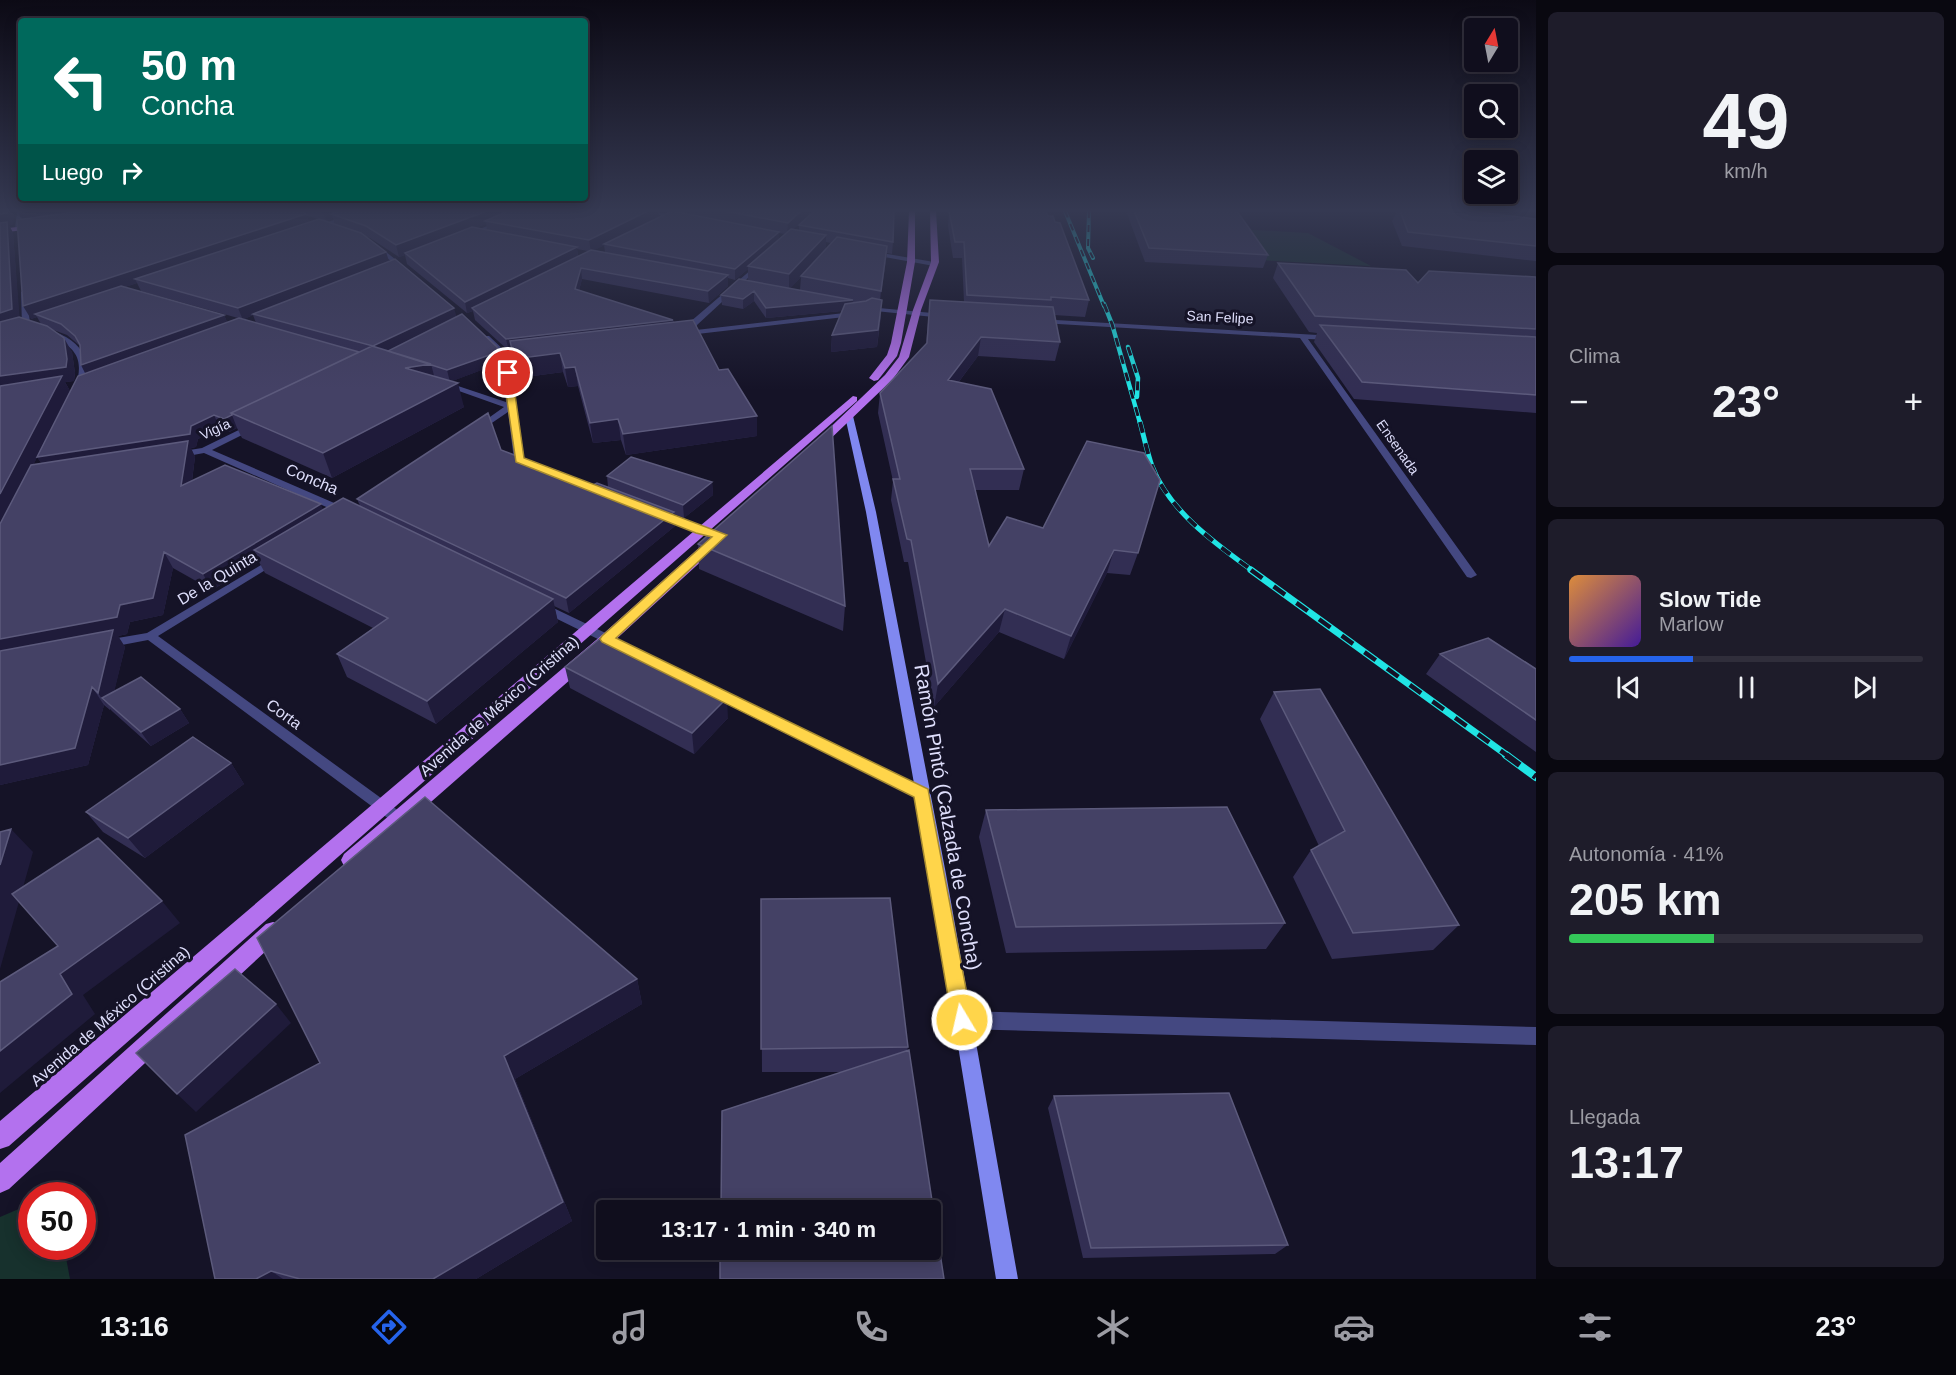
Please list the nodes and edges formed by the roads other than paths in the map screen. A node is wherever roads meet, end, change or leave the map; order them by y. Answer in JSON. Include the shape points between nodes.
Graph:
{"nodes":[{"id":1,"x":406,"y":271,"type":"edge"},
{"id":2,"x":753,"y":271,"type":"edge"},
{"id":3,"x":910,"y":271,"type":"edge"},
{"id":4,"x":932,"y":271,"type":"edge"},
{"id":5,"x":415,"y":278,"type":"edge"},
{"id":6,"x":23,"y":282,"type":"edge"},
{"id":7,"x":726,"y":283,"type":"edge"},
{"id":8,"x":738,"y":285,"type":"junction"},
{"id":9,"x":749,"y":287,"type":"edge"},
{"id":10,"x":845,"y":305,"type":"edge"},
{"id":11,"x":878,"y":311,"type":"junction"},
{"id":12,"x":903,"y":314,"type":"junction"},
{"id":13,"x":915,"y":315,"type":"junction"},
{"id":14,"x":950,"y":316,"type":"edge"},
{"id":15,"x":1031,"y":320,"type":"edge"},
{"id":16,"x":37,"y":321,"type":"edge"},
{"id":17,"x":22,"y":326,"type":"junction"},
{"id":18,"x":692,"y":333,"type":"junction"},
{"id":19,"x":482,"y":334,"type":"edge"},
{"id":20,"x":668,"y":336,"type":"edge"},
{"id":21,"x":1302,"y":336,"type":"junction"},
{"id":22,"x":1336,"y":338,"type":"edge"},
{"id":23,"x":518,"y":355,"type":"edge"},
{"id":24,"x":506,"y":356,"type":"junction"},
{"id":25,"x":91,"y":381,"type":"edge"},
{"id":26,"x":433,"y":381,"type":"edge"},
{"id":27,"x":80,"y":385,"type":"junction"},
{"id":28,"x":69,"y":387,"type":"dead end"},
{"id":29,"x":75,"y":395,"type":"edge"},
{"id":30,"x":510,"y":406,"type":"junction"},
{"id":31,"x":851,"y":408,"type":"junction"},
{"id":32,"x":266,"y":420,"type":"edge"},
{"id":33,"x":464,"y":438,"type":"edge"},
{"id":34,"x":205,"y":450,"type":"junction"},
{"id":35,"x":171,"y":456,"type":"edge"},
{"id":36,"x":541,"y":468,"type":"edge"},
{"id":37,"x":647,"y":510,"type":"edge"},
{"id":38,"x":341,"y":520,"type":"edge"},
{"id":39,"x":700,"y":530,"type":"junction"},
{"id":40,"x":721,"y":535,"type":"junction"},
{"id":41,"x":291,"y":550,"type":"edge"},
{"id":42,"x":1471,"y":575,"type":"dead end"},
{"id":43,"x":534,"y":603,"type":"edge"},
{"id":44,"x":587,"y":629,"type":"junction"},
{"id":45,"x":150,"y":636,"type":"junction"},
{"id":46,"x":607,"y":639,"type":"junction"},
{"id":47,"x":98,"y":645,"type":"edge"},
{"id":48,"x":628,"y":649,"type":"edge"},
{"id":49,"x":701,"y":685,"type":"edge"},
{"id":50,"x":922,"y":794,"type":"junction"},
{"id":51,"x":382,"y":807,"type":"junction"},
{"id":52,"x":398,"y":818,"type":"junction"},
{"id":53,"x":338,"y":872,"type":"edge"},
{"id":54,"x":286,"y":920,"type":"edge"},
{"id":55,"x":962,"y":1020,"type":"junction"},
{"id":56,"x":1536,"y":1035,"type":"edge"},
{"id":57,"x":0,"y":1137,"type":"edge"},
{"id":58,"x":0,"y":1180,"type":"edge"},
{"id":59,"x":1007,"y":1279,"type":"edge"}],
"edges":[{"from":1,"to":5,"type":"street"},
{"from":2,"to":8,"type":"street"},
{"from":3,"to":12,"type":"main road","name":"Avenida de México (Cristina)"},
{"from":4,"to":13,"type":"main road","name":"Avenida de México (Cristina)"},
{"from":6,"to":17,"type":"street"},
{"from":7,"to":8,"type":"street"},
{"from":8,"to":9,"type":"street"},
{"from":8,"to":18,"type":"street","via":[[693,324]]},
{"from":10,"to":11,"type":"street"},
{"from":11,"to":12,"type":"street"},
{"from":11,"to":18,"type":"street"},
{"from":12,"to":13,"type":"street"},
{"from":12,"to":31,"type":"main road","name":"Avenida de México (Cristina)","via":[[892,356]]},
{"from":13,"to":14,"type":"street"},
{"from":13,"to":31,"type":"main road","name":"Avenida de México (Cristina)","via":[[898,367]]},
{"from":15,"to":21,"type":"street","name":"San Felipe"},
{"from":16,"to":17,"type":"street"},
{"from":17,"to":27,"type":"street","via":[[55,334],[74,345],[84,361]]},
{"from":18,"to":20,"type":"street"},
{"from":19,"to":24,"type":"street"},
{"from":21,"to":22,"type":"street","name":"San Felipe"},
{"from":21,"to":42,"type":"street","name":"Ensenada"},
{"from":23,"to":24,"type":"street"},
{"from":24,"to":30,"type":"street"},
{"from":25,"to":27,"type":"street"},
{"from":26,"to":30,"type":"street"},
{"from":27,"to":28,"type":"street"},
{"from":27,"to":29,"type":"street"},
{"from":30,"to":33,"type":"street"},
{"from":30,"to":36,"type":"street","via":[[519,460]]},
{"from":31,"to":39,"type":"main road","name":"Avenida de México (Cristina)"},
{"from":31,"to":40,"type":"main road","name":"Avenida de México (Cristina)"},
{"from":31,"to":50,"type":"main road","name":"Ramón Pintó (Calzada de Concha)"},
{"from":32,"to":34,"type":"street","name":"Vigía"},
{"from":34,"to":35,"type":"street","name":"Vigía"},
{"from":34,"to":38,"type":"street","name":"Concha","via":[[351,513]]},
{"from":37,"to":39,"type":"street"},
{"from":39,"to":40,"type":"street"},
{"from":39,"to":44,"type":"main road","name":"Avenida de México (Cristina)"},
{"from":40,"to":46,"type":"main road","name":"Avenida de México (Cristina)"},
{"from":41,"to":45,"type":"street","name":"De la Quinta"},
{"from":43,"to":44,"type":"street"},
{"from":44,"to":46,"type":"street"},
{"from":44,"to":51,"type":"main road","name":"Avenida de México (Cristina)"},
{"from":45,"to":47,"type":"street"},
{"from":45,"to":51,"type":"street","name":"Corta"},
{"from":46,"to":48,"type":"street"},
{"from":46,"to":52,"type":"main road","name":"Avenida de México (Cristina)"},
{"from":49,"to":50,"type":"street"},
{"from":50,"to":55,"type":"main road","name":"Ramón Pintó (Calzada de Concha)"},
{"from":51,"to":52,"type":"street","name":"Corta"},
{"from":51,"to":57,"type":"main road","name":"Avenida de México (Cristina)"},
{"from":52,"to":53,"type":"main road","name":"Avenida de México (Cristina)"},
{"from":54,"to":58,"type":"main road"},
{"from":55,"to":56,"type":"street"},
{"from":55,"to":59,"type":"main road","name":"Ramón Pintó (Calzada de Concha)"}]}
